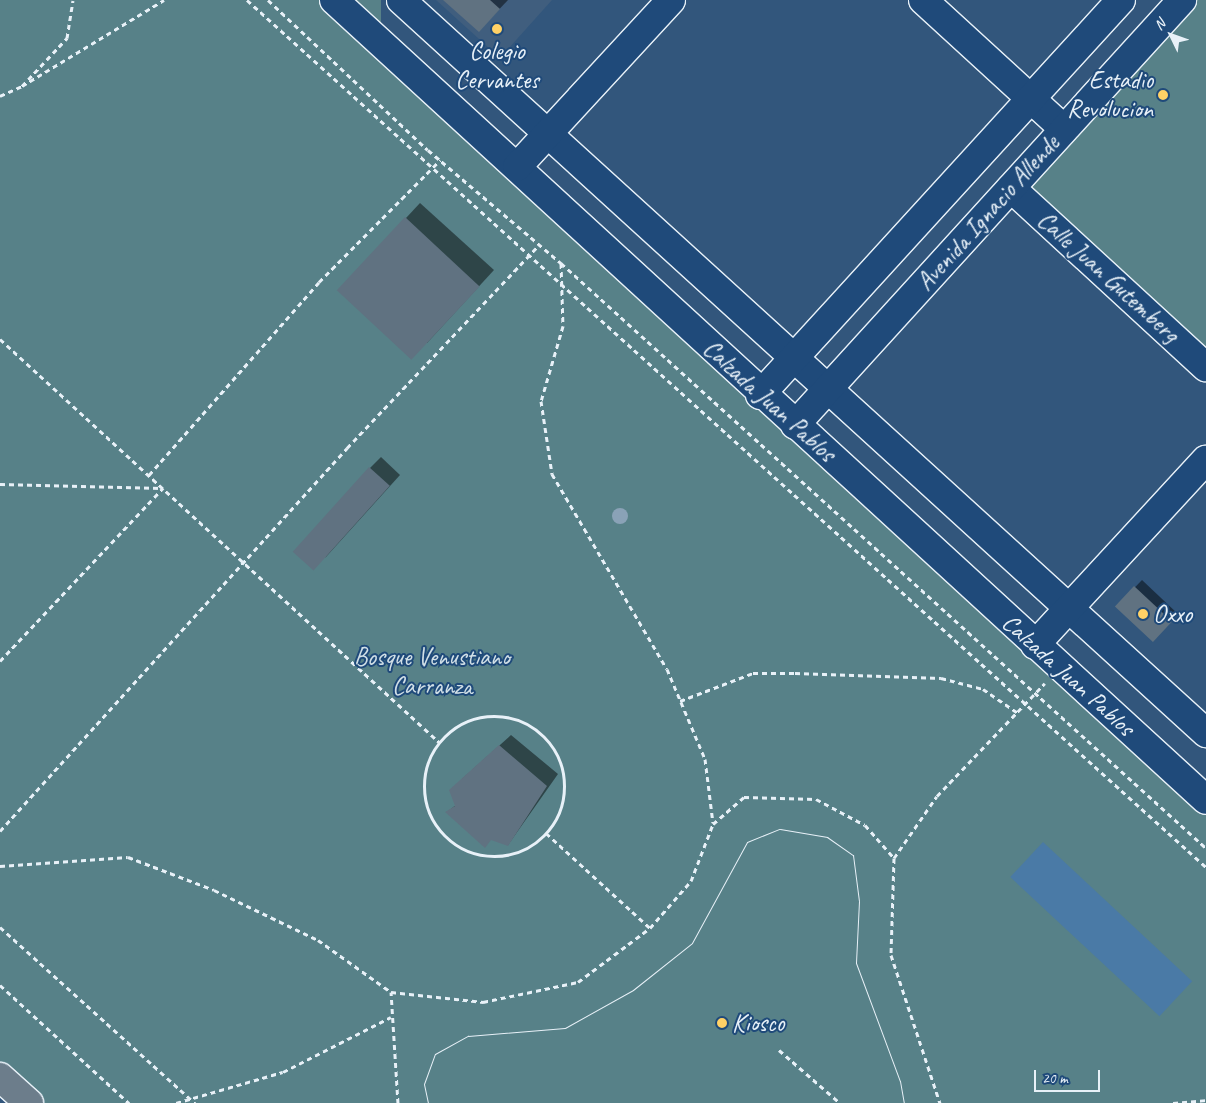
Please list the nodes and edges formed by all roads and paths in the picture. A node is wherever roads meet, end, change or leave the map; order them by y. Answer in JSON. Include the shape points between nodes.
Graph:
{"nodes":[{"id":1,"x":74,"y":0,"type":"edge"},
{"id":2,"x":164,"y":0,"type":"edge"},
{"id":3,"x":247,"y":0,"type":"edge"},
{"id":4,"x":268,"y":0,"type":"edge"},
{"id":5,"x":334,"y":0,"type":"edge"},
{"id":6,"x":401,"y":0,"type":"edge"},
{"id":7,"x":670,"y":0,"type":"edge"},
{"id":8,"x":923,"y":0,"type":"edge"},
{"id":9,"x":1121,"y":0,"type":"edge"},
{"id":10,"x":1182,"y":0,"type":"edge"},
{"id":11,"x":22,"y":86,"type":"junction"},
{"id":12,"x":0,"y":96,"type":"edge"},
{"id":13,"x":1031,"y":99,"type":"junction"},
{"id":14,"x":1064,"y":129,"type":"junction"},
{"id":15,"x":548,"y":134,"type":"junction"},
{"id":16,"x":440,"y":160,"type":"junction"},
{"id":17,"x":517,"y":167,"type":"junction"},
{"id":18,"x":432,"y":168,"type":"junction"},
{"id":19,"x":1011,"y":188,"type":"junction"},
{"id":20,"x":539,"y":245,"type":"junction"},
{"id":21,"x":529,"y":256,"type":"junction"},
{"id":22,"x":561,"y":263,"type":"junction"},
{"id":23,"x":563,"y":286,"type":"junction"},
{"id":24,"x":0,"y":339,"type":"edge"},
{"id":25,"x":794,"y":358,"type":"junction"},
{"id":26,"x":1206,"y":367,"type":"edge"},
{"id":27,"x":828,"y":390,"type":"junction"},
{"id":28,"x":760,"y":395,"type":"junction"},
{"id":29,"x":795,"y":425,"type":"junction"},
{"id":30,"x":1206,"y":460,"type":"edge"},
{"id":31,"x":149,"y":476,"type":"junction"},
{"id":32,"x":0,"y":484,"type":"edge"},
{"id":33,"x":163,"y":488,"type":"junction"},
{"id":34,"x":244,"y":562,"type":"junction"},
{"id":35,"x":1069,"y":609,"type":"junction"},
{"id":36,"x":1035,"y":645,"type":"junction"},
{"id":37,"x":0,"y":661,"type":"edge"},
{"id":38,"x":1060,"y":668,"type":"junction"},
{"id":39,"x":1035,"y":693,"type":"junction"},
{"id":40,"x":680,"y":701,"type":"junction"},
{"id":41,"x":1026,"y":703,"type":"junction"},
{"id":42,"x":1018,"y":712,"type":"junction"},
{"id":43,"x":1206,"y":734,"type":"edge"},
{"id":44,"x":439,"y":742,"type":"junction"},
{"id":45,"x":1206,"y":800,"type":"edge"},
{"id":46,"x":713,"y":824,"type":"junction"},
{"id":47,"x":0,"y":831,"type":"edge"},
{"id":48,"x":546,"y":833,"type":"junction"},
{"id":49,"x":1206,"y":848,"type":"edge"},
{"id":50,"x":894,"y":858,"type":"junction"},
{"id":51,"x":0,"y":866,"type":"edge"},
{"id":52,"x":1206,"y":867,"type":"edge"},
{"id":53,"x":0,"y":927,"type":"edge"},
{"id":54,"x":650,"y":928,"type":"junction"},
{"id":55,"x":0,"y":985,"type":"edge"},
{"id":56,"x":391,"y":992,"type":"junction"},
{"id":57,"x":391,"y":1016,"type":"junction"},
{"id":58,"x":779,"y":1050,"type":"dead end"},
{"id":59,"x":0,"y":1077,"type":"edge"},
{"id":60,"x":190,"y":1098,"type":"junction"},
{"id":61,"x":1206,"y":1100,"type":"edge"},
{"id":62,"x":29,"y":1103,"type":"edge"},
{"id":63,"x":129,"y":1103,"type":"edge"},
{"id":64,"x":176,"y":1103,"type":"edge"},
{"id":65,"x":195,"y":1103,"type":"edge"},
{"id":66,"x":398,"y":1103,"type":"edge"},
{"id":67,"x":840,"y":1103,"type":"edge"},
{"id":68,"x":940,"y":1103,"type":"edge"},
{"id":69,"x":1173,"y":1103,"type":"edge"}],
"edges":[{"from":1,"to":11,"type":"path","via":[[67,38]]},
{"from":2,"to":11,"type":"path"},
{"from":3,"to":18,"type":"path"},
{"from":4,"to":16,"type":"path"},
{"from":5,"to":17,"type":"street","name":"Calzada Juan Pablos"},
{"from":6,"to":15,"type":"street","name":"Calzada Juan Pablos"},
{"from":7,"to":15,"type":"street"},
{"from":8,"to":13,"type":"street"},
{"from":9,"to":13,"type":"street","name":"Avenida Ignacio Allende"},
{"from":10,"to":14,"type":"street","name":"Avenida Ignacio Allende"},
{"from":11,"to":12,"type":"path"},
{"from":13,"to":14,"type":"street"},
{"from":13,"to":25,"type":"street","name":"Avenida Ignacio Allende"},
{"from":14,"to":19,"type":"street","name":"Avenida Ignacio Allende"},
{"from":15,"to":17,"type":"street"},
{"from":15,"to":25,"type":"street","name":"Calzada Juan Pablos"},
{"from":16,"to":18,"type":"path"},
{"from":16,"to":20,"type":"path"},
{"from":17,"to":28,"type":"street","name":"Calzada Juan Pablos"},
{"from":18,"to":21,"type":"path"},
{"from":18,"to":31,"type":"path","via":[[319,282]]},
{"from":19,"to":26,"type":"street","name":"Calle Juan Gutemberg"},
{"from":19,"to":27,"type":"street","name":"Avenida Ignacio Allende"},
{"from":20,"to":21,"type":"path"},
{"from":20,"to":22,"type":"path"},
{"from":21,"to":23,"type":"path"},
{"from":21,"to":34,"type":"path"},
{"from":22,"to":23,"type":"path"},
{"from":22,"to":39,"type":"path"},
{"from":23,"to":40,"type":"path","via":[[564,326],[541,401],[552,474],[667,669]]},
{"from":23,"to":41,"type":"path"},
{"from":24,"to":31,"type":"path"},
{"from":25,"to":27,"type":"street","name":"Calzada Juan Pablos"},
{"from":25,"to":28,"type":"street","name":"Avenida Ignacio Allende"},
{"from":27,"to":29,"type":"street","name":"Avenida Ignacio Allende"},
{"from":27,"to":35,"type":"street","name":"Calzada Juan Pablos"},
{"from":28,"to":29,"type":"street","name":"Calzada Juan Pablos"},
{"from":29,"to":36,"type":"street","name":"Calzada Juan Pablos"},
{"from":30,"to":35,"type":"street"},
{"from":31,"to":33,"type":"path"},
{"from":32,"to":33,"type":"path"},
{"from":33,"to":34,"type":"path"},
{"from":33,"to":37,"type":"path"},
{"from":34,"to":44,"type":"path"},
{"from":34,"to":47,"type":"path"},
{"from":35,"to":36,"type":"street"},
{"from":35,"to":43,"type":"street","name":"Calzada Juan Pablos"},
{"from":36,"to":38,"type":"street","name":"Calzada Juan Pablos"},
{"from":38,"to":39,"type":"path"},
{"from":38,"to":45,"type":"street","name":"Calzada Juan Pablos"},
{"from":39,"to":41,"type":"path"},
{"from":39,"to":49,"type":"path"},
{"from":40,"to":42,"type":"path","via":[[753,673],[941,678],[983,689]]},
{"from":40,"to":46,"type":"path","via":[[705,759]]},
{"from":41,"to":42,"type":"path"},
{"from":41,"to":52,"type":"path"},
{"from":42,"to":50,"type":"path","via":[[937,796]]},
{"from":44,"to":48,"type":"path","via":[[424,785],[428,809],[438,829],[456,845],[479,854],[506,855],[527,848]]},
{"from":44,"to":48,"type":"path","via":[[476,718],[516,719],[534,728],[550,743],[563,774],[562,803]]},
{"from":46,"to":50,"type":"path","via":[[744,797],[816,799],[865,825]]},
{"from":46,"to":54,"type":"path","via":[[691,881]]},
{"from":48,"to":54,"type":"path"},
{"from":50,"to":68,"type":"path","via":[[891,955]]},
{"from":51,"to":56,"type":"path","via":[[128,857],[214,890],[318,940]]},
{"from":53,"to":60,"type":"path"},
{"from":54,"to":56,"type":"path","via":[[578,982],[484,1002]]},
{"from":55,"to":63,"type":"path"},
{"from":56,"to":57,"type":"path"},
{"from":57,"to":60,"type":"path","via":[[283,1072]]},
{"from":57,"to":66,"type":"path"},
{"from":58,"to":67,"type":"path"},
{"from":59,"to":62,"type":"main road"},
{"from":60,"to":64,"type":"path"},
{"from":60,"to":65,"type":"path"},
{"from":61,"to":69,"type":"path"}]}
